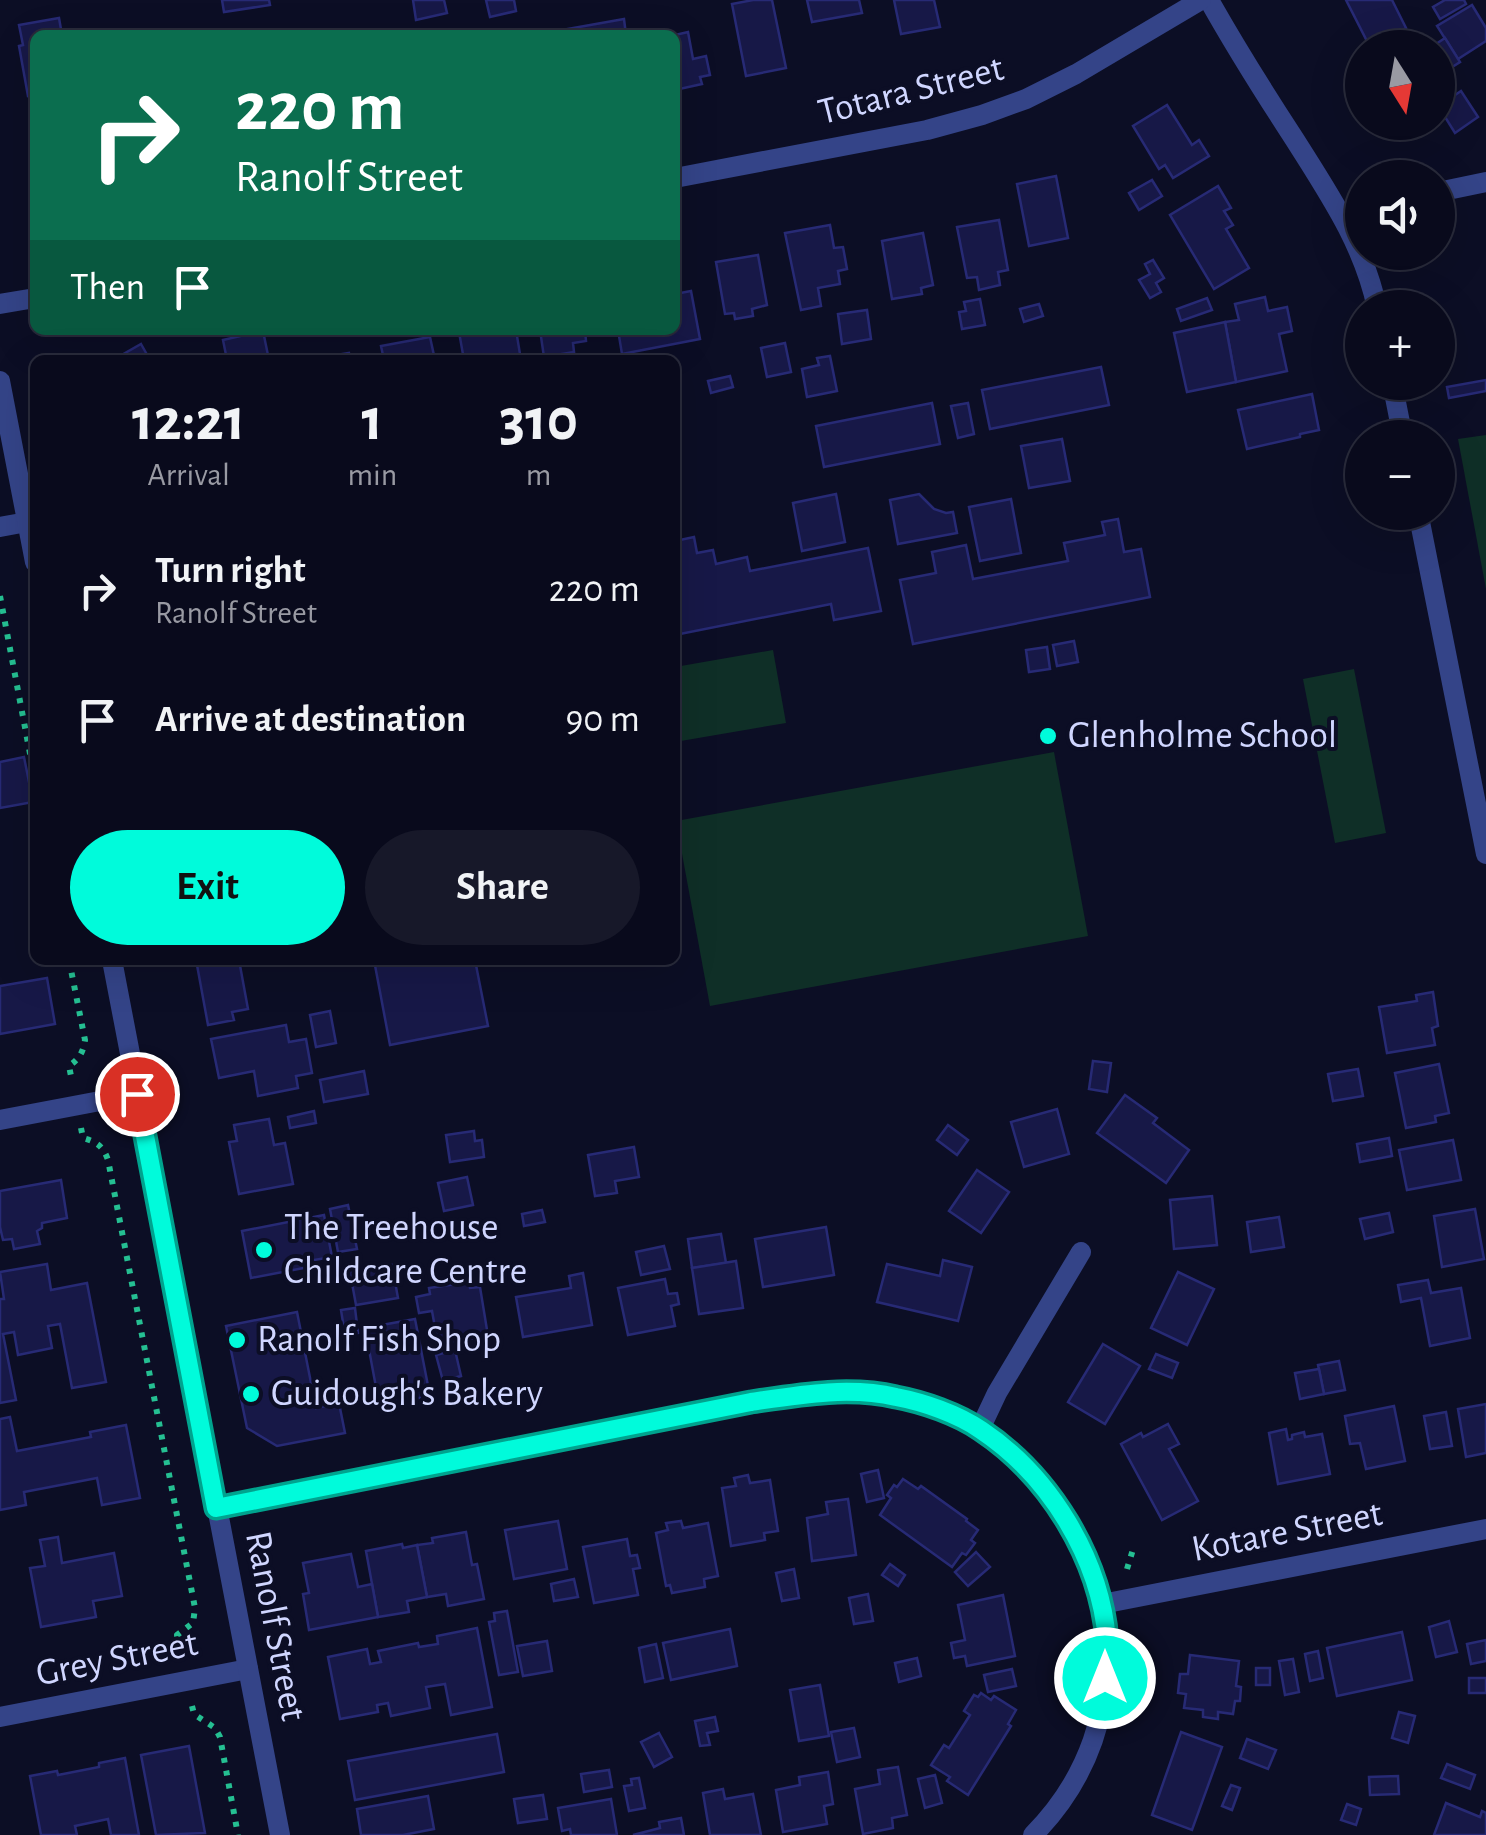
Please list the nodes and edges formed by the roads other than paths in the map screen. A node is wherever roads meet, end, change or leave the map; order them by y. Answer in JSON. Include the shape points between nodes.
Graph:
{"nodes":[{"id":1,"x":1200,"y":0,"type":"edge"},
{"id":2,"x":1209,"y":0,"type":"edge"},
{"id":3,"x":680,"y":177,"type":"edge"},
{"id":4,"x":1486,"y":182,"type":"edge"},
{"id":5,"x":1455,"y":188,"type":"edge"},
{"id":6,"x":1345,"y":206,"type":"edge"},
{"id":7,"x":30,"y":299,"type":"edge"},
{"id":8,"x":0,"y":304,"type":"edge"},
{"id":9,"x":0,"y":381,"type":"edge"},
{"id":10,"x":27,"y":522,"type":"junction"},
{"id":11,"x":0,"y":527,"type":"edge"},
{"id":12,"x":1422,"y":530,"type":"edge"},
{"id":13,"x":30,"y":537,"type":"edge"},
{"id":14,"x":1486,"y":854,"type":"edge"},
{"id":15,"x":113,"y":965,"type":"edge"},
{"id":16,"x":137,"y":1094,"type":"junction"},
{"id":17,"x":0,"y":1120,"type":"edge"},
{"id":18,"x":1081,"y":1252,"type":"dead end"},
{"id":19,"x":980,"y":1429,"type":"junction"},
{"id":20,"x":216,"y":1508,"type":"junction"},
{"id":21,"x":1486,"y":1529,"type":"edge"},
{"id":22,"x":1102,"y":1604,"type":"junction"},
{"id":23,"x":248,"y":1669,"type":"junction"},
{"id":24,"x":0,"y":1717,"type":"edge"},
{"id":25,"x":280,"y":1835,"type":"edge"},
{"id":26,"x":1033,"y":1835,"type":"edge"}],
"edges":[{"from":1,"to":3,"type":"street","name":"Totara Street","via":[[1076,74],[982,115]]},
{"from":2,"to":6,"type":"street"},
{"from":4,"to":5,"type":"street"},
{"from":7,"to":8,"type":"street"},
{"from":9,"to":10,"type":"street"},
{"from":10,"to":11,"type":"street"},
{"from":10,"to":13,"type":"street"},
{"from":12,"to":14,"type":"street"},
{"from":15,"to":16,"type":"street","name":"Ranolf Street"},
{"from":16,"to":17,"type":"street"},
{"from":16,"to":20,"type":"street","name":"Ranolf Street"},
{"from":18,"to":19,"type":"street"},
{"from":19,"to":20,"type":"street","via":[[895,1396],[803,1394]]},
{"from":19,"to":22,"type":"street","via":[[1050,1497],[1074,1533]]},
{"from":20,"to":23,"type":"street","name":"Ranolf Street"},
{"from":21,"to":22,"type":"street","name":"Kotare Street"},
{"from":22,"to":26,"type":"street","via":[[1105,1678],[1092,1741],[1059,1804]]},
{"from":23,"to":24,"type":"street","name":"Grey Street"},
{"from":23,"to":25,"type":"street","name":"Ranolf Street"}]}
